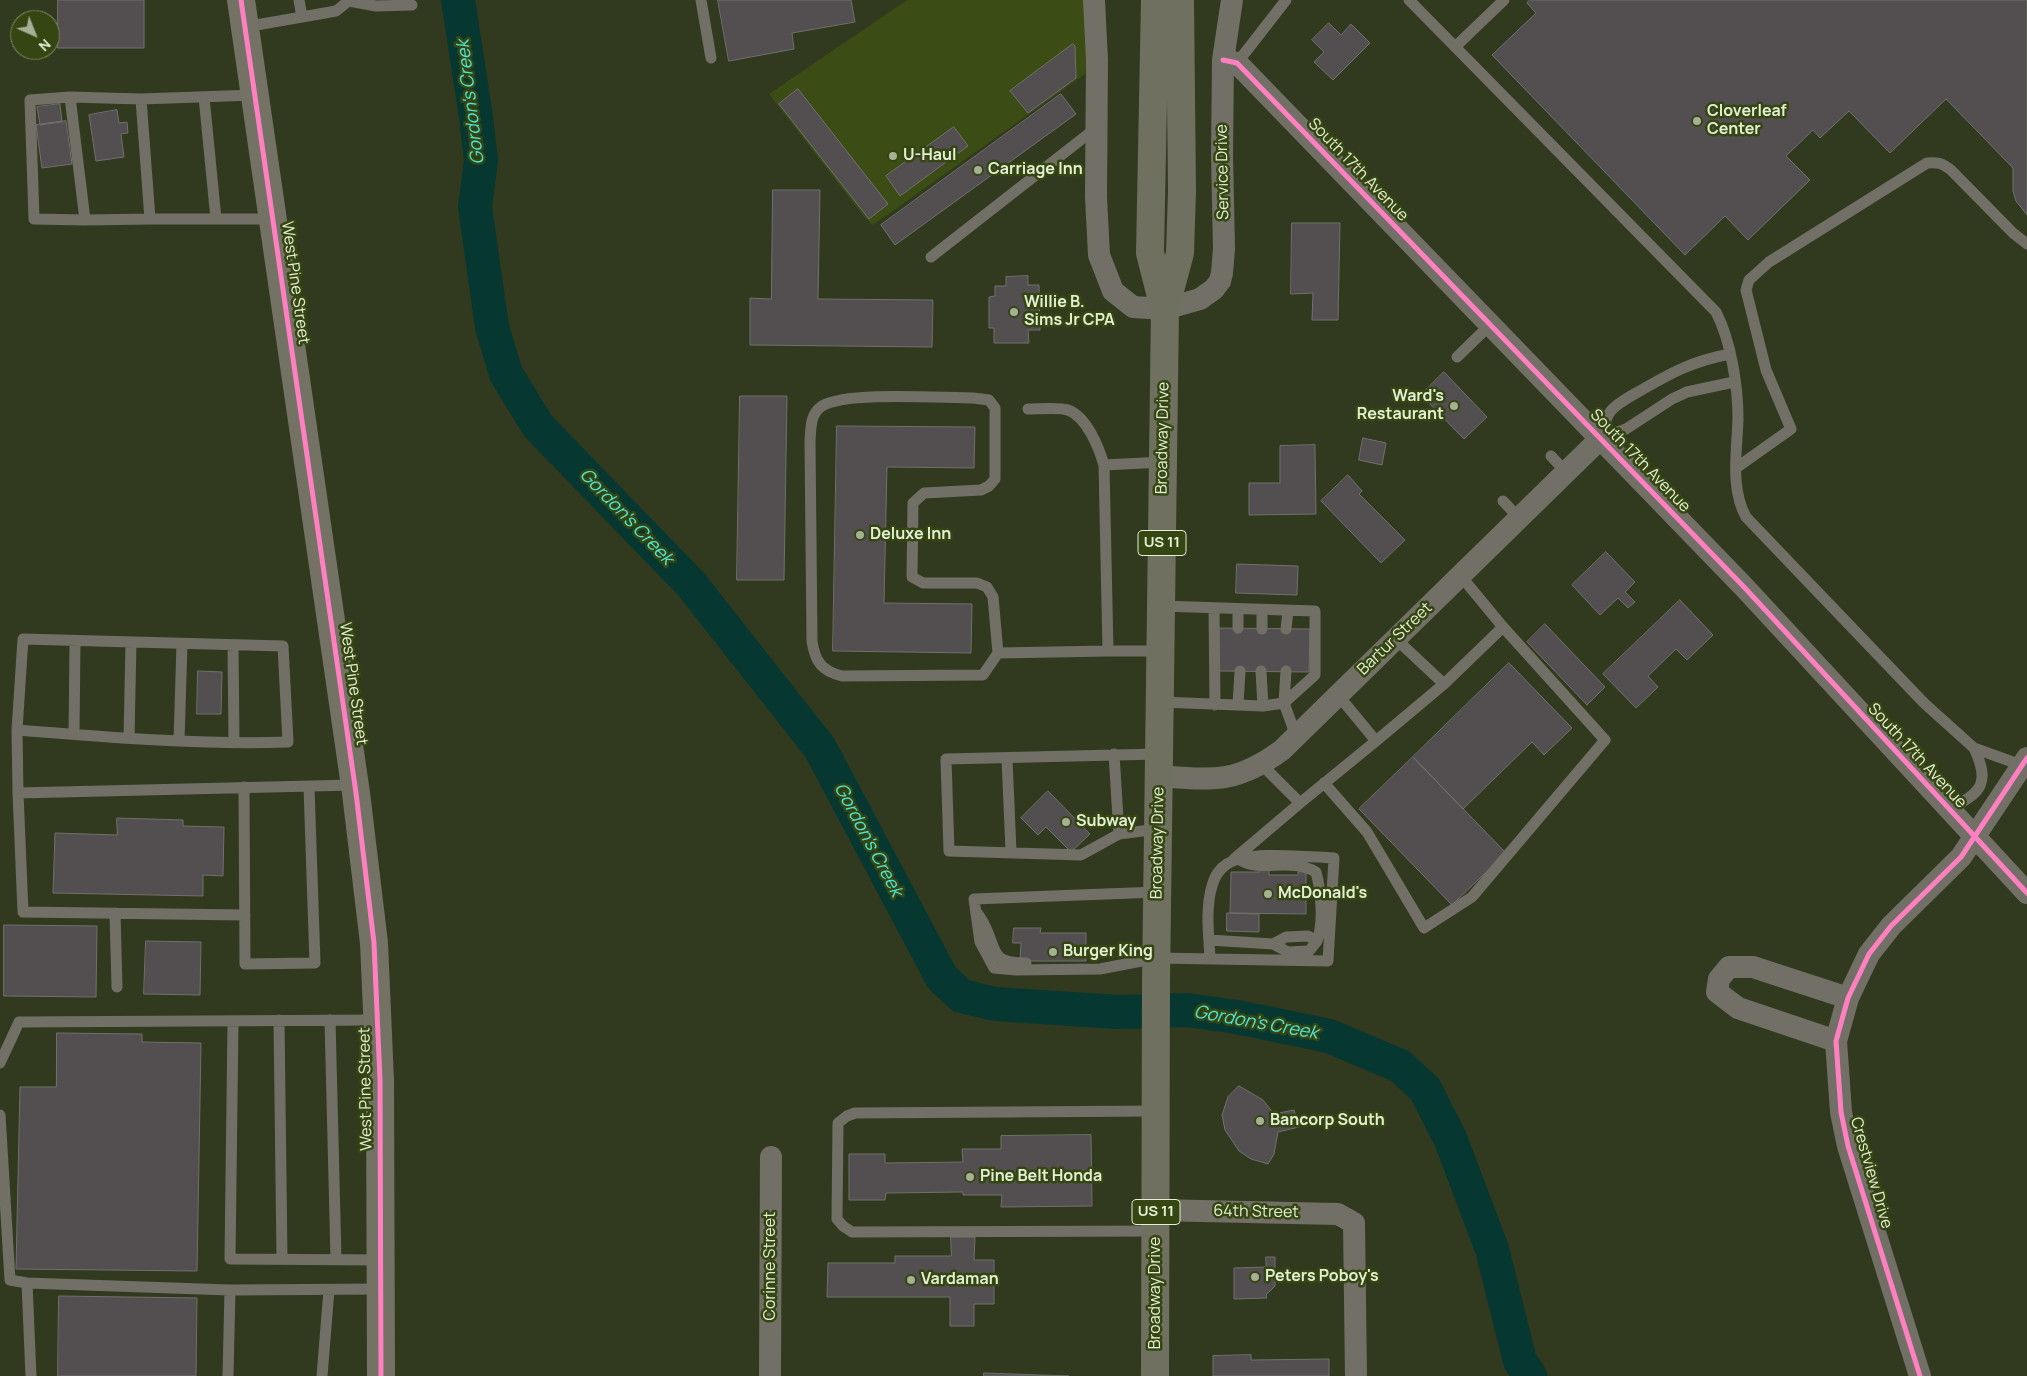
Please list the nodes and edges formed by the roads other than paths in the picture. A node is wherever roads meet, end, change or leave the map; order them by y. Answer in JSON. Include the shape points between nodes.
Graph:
{"nodes":[{"id":1,"x":241,"y":0,"type":"edge"},
{"id":2,"x":300,"y":0,"type":"edge"},
{"id":3,"x":349,"y":0,"type":"edge"},
{"id":4,"x":701,"y":0,"type":"edge"},
{"id":5,"x":1094,"y":0,"type":"edge"},
{"id":6,"x":1180,"y":0,"type":"edge"},
{"id":7,"x":1232,"y":0,"type":"edge"},
{"id":8,"x":1286,"y":0,"type":"edge"},
{"id":9,"x":1409,"y":0,"type":"edge"},
{"id":10,"x":1504,"y":0,"type":"edge"},
{"id":11,"x":412,"y":5,"type":"dead end"},
{"id":12,"x":1154,"y":6,"type":"edge"},
{"id":13,"x":302,"y":17,"type":"junction"},
{"id":14,"x":245,"y":27,"type":"junction"},
{"id":15,"x":1456,"y":47,"type":"junction"},
{"id":16,"x":710,"y":58,"type":"dead end"},
{"id":17,"x":1230,"y":61,"type":"junction"},
{"id":18,"x":254,"y":95,"type":"junction"},
{"id":19,"x":70,"y":97,"type":"junction"},
{"id":20,"x":204,"y":97,"type":"junction"},
{"id":21,"x":141,"y":99,"type":"junction"},
{"id":22,"x":1098,"y":127,"type":"junction"},
{"id":23,"x":216,"y":218,"type":"junction"},
{"id":24,"x":272,"y":218,"type":"junction"},
{"id":25,"x":150,"y":219,"type":"junction"},
{"id":26,"x":85,"y":220,"type":"junction"},
{"id":27,"x":2027,"y":244,"type":"edge"},
{"id":28,"x":930,"y":257,"type":"dead end"},
{"id":29,"x":1164,"y":309,"type":"junction"},
{"id":30,"x":1490,"y":324,"type":"junction"},
{"id":31,"x":1730,"y":354,"type":"junction"},
{"id":32,"x":1457,"y":357,"type":"dead end"},
{"id":33,"x":1734,"y":382,"type":"junction"},
{"id":34,"x":1028,"y":409,"type":"dead end"},
{"id":35,"x":1601,"y":438,"type":"junction"},
{"id":36,"x":1163,"y":462,"type":"junction"},
{"id":37,"x":1104,"y":465,"type":"junction"},
{"id":38,"x":1736,"y":468,"type":"junction"},
{"id":39,"x":1503,"y":501,"type":"dead end"},
{"id":40,"x":1519,"y":518,"type":"junction"},
{"id":41,"x":1460,"y":575,"type":"junction"},
{"id":42,"x":1161,"y":606,"type":"junction"},
{"id":43,"x":1214,"y":608,"type":"junction"},
{"id":44,"x":1238,"y":610,"type":"junction"},
{"id":45,"x":1262,"y":610,"type":"junction"},
{"id":46,"x":1288,"y":611,"type":"junction"},
{"id":47,"x":1503,"y":627,"type":"junction"},
{"id":48,"x":1238,"y":628,"type":"dead end"},
{"id":49,"x":1262,"y":628,"type":"dead end"},
{"id":50,"x":1286,"y":628,"type":"dead end"},
{"id":51,"x":1396,"y":639,"type":"junction"},
{"id":52,"x":76,"y":641,"type":"junction"},
{"id":53,"x":131,"y":642,"type":"junction"},
{"id":54,"x":182,"y":644,"type":"junction"},
{"id":55,"x":233,"y":645,"type":"junction"},
{"id":56,"x":1108,"y":651,"type":"junction"},
{"id":57,"x":1161,"y":651,"type":"junction"},
{"id":58,"x":998,"y":653,"type":"junction"},
{"id":59,"x":1240,"y":671,"type":"dead end"},
{"id":60,"x":1261,"y":671,"type":"dead end"},
{"id":61,"x":1286,"y":671,"type":"dead end"},
{"id":62,"x":1444,"y":684,"type":"junction"},
{"id":63,"x":1338,"y":694,"type":"junction"},
{"id":64,"x":1160,"y":702,"type":"junction"},
{"id":65,"x":1284,"y":703,"type":"junction"},
{"id":66,"x":1215,"y":705,"type":"junction"},
{"id":67,"x":1238,"y":705,"type":"junction"},
{"id":68,"x":1263,"y":706,"type":"junction"},
{"id":69,"x":17,"y":730,"type":"junction"},
{"id":70,"x":74,"y":734,"type":"junction"},
{"id":71,"x":1296,"y":736,"type":"junction"},
{"id":72,"x":129,"y":738,"type":"junction"},
{"id":73,"x":179,"y":741,"type":"junction"},
{"id":74,"x":1376,"y":741,"type":"junction"},
{"id":75,"x":234,"y":743,"type":"junction"},
{"id":76,"x":1974,"y":748,"type":"junction"},
{"id":77,"x":1114,"y":754,"type":"junction"},
{"id":78,"x":1007,"y":759,"type":"junction"},
{"id":79,"x":2024,"y":762,"type":"edge"},
{"id":80,"x":1159,"y":765,"type":"junction"},
{"id":81,"x":1262,"y":765,"type":"junction"},
{"id":82,"x":1324,"y":783,"type":"junction"},
{"id":83,"x":354,"y":785,"type":"junction"},
{"id":84,"x":244,"y":787,"type":"junction"},
{"id":85,"x":310,"y":787,"type":"junction"},
{"id":86,"x":18,"y":793,"type":"junction"},
{"id":87,"x":1300,"y":803,"type":"junction"},
{"id":88,"x":1949,"y":810,"type":"junction"},
{"id":89,"x":1158,"y":829,"type":"junction"},
{"id":90,"x":1119,"y":834,"type":"junction"},
{"id":91,"x":1974,"y":837,"type":"junction"},
{"id":92,"x":1011,"y":852,"type":"junction"},
{"id":93,"x":1235,"y":861,"type":"junction"},
{"id":94,"x":1158,"y":892,"type":"junction"},
{"id":95,"x":2027,"y":893,"type":"edge"},
{"id":96,"x":115,"y":913,"type":"junction"},
{"id":97,"x":245,"y":915,"type":"junction"},
{"id":98,"x":1210,"y":940,"type":"junction"},
{"id":99,"x":1210,"y":960,"type":"junction"},
{"id":100,"x":1156,"y":969,"type":"junction"},
{"id":101,"x":117,"y":987,"type":"dead end"},
{"id":102,"x":1848,"y":998,"type":"junction"},
{"id":103,"x":278,"y":1020,"type":"junction"},
{"id":104,"x":330,"y":1020,"type":"junction"},
{"id":105,"x":377,"y":1020,"type":"junction"},
{"id":106,"x":232,"y":1021,"type":"junction"},
{"id":107,"x":1836,"y":1041,"type":"junction"},
{"id":108,"x":0,"y":1063,"type":"edge"},
{"id":109,"x":1156,"y":1111,"type":"junction"},
{"id":110,"x":0,"y":1115,"type":"edge"},
{"id":111,"x":771,"y":1157,"type":"dead end"},
{"id":112,"x":1156,"y":1221,"type":"junction"},
{"id":113,"x":282,"y":1259,"type":"junction"},
{"id":114,"x":336,"y":1259,"type":"junction"},
{"id":115,"x":380,"y":1260,"type":"junction"},
{"id":116,"x":27,"y":1283,"type":"junction"},
{"id":117,"x":380,"y":1289,"type":"junction"},
{"id":118,"x":230,"y":1290,"type":"junction"},
{"id":119,"x":329,"y":1290,"type":"junction"},
{"id":120,"x":31,"y":1376,"type":"edge"},
{"id":121,"x":228,"y":1376,"type":"edge"},
{"id":122,"x":322,"y":1376,"type":"edge"},
{"id":123,"x":381,"y":1376,"type":"edge"},
{"id":124,"x":770,"y":1376,"type":"edge"},
{"id":125,"x":1155,"y":1376,"type":"edge"},
{"id":126,"x":1356,"y":1376,"type":"edge"},
{"id":127,"x":1920,"y":1376,"type":"edge"}],
"edges":[{"from":1,"to":14,"type":"street","name":"West Pine Street"},
{"from":2,"to":13,"type":"lane"},
{"from":3,"to":11,"type":"lane","via":[[376,6]]},
{"from":3,"to":13,"type":"lane","via":[[336,11]]},
{"from":4,"to":16,"type":"lane"},
{"from":5,"to":22,"type":"street","name":"Service Drive"},
{"from":6,"to":29,"type":"main road","name":"Broadway Drive","number":"US 11","via":[[1180,253]]},
{"from":7,"to":17,"type":"street","name":"Service Drive"},
{"from":8,"to":17,"type":"lane"},
{"from":9,"to":15,"type":"lane"},
{"from":10,"to":15,"type":"lane"},
{"from":12,"to":29,"type":"main road","name":"Broadway Drive","number":"US 11","via":[[1150,253]]},
{"from":13,"to":14,"type":"lane"},
{"from":14,"to":18,"type":"street","name":"West Pine Street"},
{"from":15,"to":31,"type":"lane","via":[[1716,312],[1725,331]]},
{"from":17,"to":29,"type":"street","name":"Service Drive","via":[[1222,154],[1224,249],[1220,281],[1200,299]]},
{"from":17,"to":30,"type":"street","name":"South 17th Avenue"},
{"from":18,"to":20,"type":"lane"},
{"from":18,"to":24,"type":"street","name":"West Pine Street"},
{"from":19,"to":21,"type":"lane"},
{"from":19,"to":26,"type":"lane"},
{"from":19,"to":26,"type":"lane","via":[[30,100],[34,219]]},
{"from":20,"to":21,"type":"lane"},
{"from":20,"to":23,"type":"lane"},
{"from":21,"to":25,"type":"lane"},
{"from":22,"to":28,"type":"lane"},
{"from":22,"to":29,"type":"street","name":"Service Drive","via":[[1096,197],[1099,255],[1113,291],[1133,307]]},
{"from":23,"to":24,"type":"lane"},
{"from":23,"to":25,"type":"lane"},
{"from":24,"to":83,"type":"street","name":"West Pine Street"},
{"from":25,"to":26,"type":"lane"},
{"from":27,"to":38,"type":"lane","via":[[2013,234],[1951,170],[1936,162],[1927,163],[1769,262],[1749,280],[1746,290],[1766,370],[1791,429]]},
{"from":29,"to":36,"type":"main road","name":"Broadway Drive","number":"US 11"},
{"from":30,"to":32,"type":"lane"},
{"from":30,"to":35,"type":"street","name":"South 17th Avenue"},
{"from":31,"to":33,"type":"lane"},
{"from":31,"to":35,"type":"lane","via":[[1692,363],[1628,398],[1609,412]]},
{"from":33,"to":35,"type":"lane","via":[[1687,392],[1626,429]]},
{"from":33,"to":38,"type":"lane","via":[[1738,418]]},
{"from":34,"to":37,"type":"lane","via":[[1068,410],[1083,422],[1099,448]]},
{"from":35,"to":40,"type":"street","name":"Bartur Street","via":[[1559,464]]},
{"from":35,"to":88,"type":"street","name":"South 17th Avenue","via":[[1744,587]]},
{"from":36,"to":37,"type":"lane"},
{"from":36,"to":42,"type":"main road","name":"Broadway Drive","number":"US 11"},
{"from":37,"to":56,"type":"lane"},
{"from":38,"to":76,"type":"lane","via":[[1740,502],[1746,517],[1924,703]]},
{"from":39,"to":40,"type":"lane"},
{"from":40,"to":41,"type":"street","name":"Bartur Street"},
{"from":41,"to":47,"type":"lane"},
{"from":41,"to":51,"type":"street","name":"Bartur Street"},
{"from":42,"to":43,"type":"lane"},
{"from":42,"to":57,"type":"main road","name":"Broadway Drive","number":"US 11"},
{"from":43,"to":44,"type":"lane"},
{"from":43,"to":66,"type":"lane"},
{"from":44,"to":45,"type":"lane"},
{"from":44,"to":48,"type":"lane"},
{"from":45,"to":46,"type":"lane"},
{"from":45,"to":49,"type":"lane"},
{"from":46,"to":50,"type":"lane"},
{"from":46,"to":65,"type":"lane","via":[[1315,611],[1315,675]]},
{"from":47,"to":62,"type":"lane"},
{"from":47,"to":82,"type":"lane","via":[[1606,740],[1472,897],[1424,928],[1367,832]]},
{"from":51,"to":62,"type":"lane"},
{"from":51,"to":63,"type":"street","name":"Bartur Street"},
{"from":52,"to":53,"type":"lane"},
{"from":52,"to":69,"type":"lane","via":[[23,640]]},
{"from":52,"to":70,"type":"lane"},
{"from":53,"to":54,"type":"lane"},
{"from":53,"to":72,"type":"lane"},
{"from":54,"to":55,"type":"lane"},
{"from":54,"to":73,"type":"lane"},
{"from":55,"to":75,"type":"lane"},
{"from":55,"to":75,"type":"lane","via":[[283,646],[288,742]]},
{"from":56,"to":57,"type":"lane"},
{"from":56,"to":58,"type":"lane"},
{"from":57,"to":64,"type":"main road","name":"Broadway Drive","number":"US 11"},
{"from":58,"to":58,"type":"lane","via":[[993,597],[987,587],[977,583],[923,583],[912,577],[913,503],[924,493],[980,490],[989,486],[995,479],[995,408],[989,400],[973,398],[851,397],[822,406],[812,417],[810,441],[812,641],[814,655],[820,664],[830,674],[842,676],[983,675]]},
{"from":59,"to":67,"type":"lane"},
{"from":60,"to":68,"type":"lane"},
{"from":61,"to":65,"type":"lane"},
{"from":62,"to":74,"type":"lane"},
{"from":63,"to":71,"type":"street","name":"Bartur Street"},
{"from":63,"to":74,"type":"lane"},
{"from":64,"to":66,"type":"lane"},
{"from":64,"to":80,"type":"main road","name":"Broadway Drive","number":"US 11"},
{"from":65,"to":68,"type":"lane"},
{"from":65,"to":71,"type":"lane"},
{"from":66,"to":67,"type":"lane"},
{"from":67,"to":68,"type":"lane"},
{"from":69,"to":70,"type":"lane"},
{"from":69,"to":86,"type":"lane"},
{"from":70,"to":72,"type":"lane"},
{"from":71,"to":81,"type":"street","name":"Bartur Street"},
{"from":72,"to":73,"type":"lane"},
{"from":73,"to":75,"type":"lane"},
{"from":74,"to":82,"type":"lane"},
{"from":76,"to":79,"type":"lane"},
{"from":76,"to":88,"type":"lane","via":[[1981,763],[1978,789],[1971,798]]},
{"from":77,"to":78,"type":"lane"},
{"from":77,"to":80,"type":"lane"},
{"from":77,"to":90,"type":"lane"},
{"from":78,"to":92,"type":"lane"},
{"from":78,"to":92,"type":"lane","via":[[946,759],[949,850]]},
{"from":79,"to":91,"type":"street","name":"Crestview Drive"},
{"from":80,"to":81,"type":"street","name":"Bartur Street","via":[[1199,779],[1243,774]]},
{"from":80,"to":89,"type":"main road","name":"Broadway Drive","number":"US 11"},
{"from":81,"to":87,"type":"lane"},
{"from":82,"to":87,"type":"lane"},
{"from":83,"to":85,"type":"lane"},
{"from":83,"to":105,"type":"street","name":"West Pine Street","via":[[374,943]]},
{"from":84,"to":85,"type":"lane"},
{"from":84,"to":86,"type":"lane"},
{"from":84,"to":97,"type":"lane"},
{"from":85,"to":97,"type":"lane","via":[[315,964],[245,964]]},
{"from":86,"to":96,"type":"lane","via":[[23,912]]},
{"from":87,"to":93,"type":"lane"},
{"from":88,"to":91,"type":"street","name":"South 17th Avenue"},
{"from":89,"to":90,"type":"lane"},
{"from":89,"to":94,"type":"main road","name":"Broadway Drive","number":"US 11"},
{"from":90,"to":92,"type":"lane","via":[[1081,855]]},
{"from":91,"to":95,"type":"street","name":"South 17th Avenue"},
{"from":91,"to":102,"type":"street","name":"Crestview Drive","via":[[1961,856],[1891,926],[1869,954]]},
{"from":93,"to":98,"type":"lane","via":[[1226,864],[1215,876],[1211,887]]},
{"from":93,"to":98,"type":"lane","via":[[1248,865],[1305,866],[1316,872],[1320,885],[1320,932],[1316,941],[1308,936],[1286,937],[1273,944]]},
{"from":93,"to":99,"type":"lane","via":[[1254,856],[1334,858],[1328,961]]},
{"from":94,"to":100,"type":"main road","name":"Broadway Drive","number":"US 11"},
{"from":94,"to":100,"type":"lane","via":[[974,899],[980,942],[994,968]]},
{"from":96,"to":97,"type":"lane"},
{"from":96,"to":101,"type":"lane"},
{"from":98,"to":99,"type":"lane"},
{"from":99,"to":100,"type":"lane"},
{"from":100,"to":109,"type":"main road","name":"Broadway Drive","number":"US 11"},
{"from":102,"to":107,"type":"street","name":"Crestview Drive"},
{"from":102,"to":107,"type":"street","via":[[1753,967],[1730,967],[1718,979],[1717,992],[1738,1008]]},
{"from":103,"to":104,"type":"lane"},
{"from":103,"to":106,"type":"lane"},
{"from":103,"to":113,"type":"lane"},
{"from":104,"to":105,"type":"lane"},
{"from":104,"to":114,"type":"lane"},
{"from":105,"to":115,"type":"street","name":"West Pine Street"},
{"from":106,"to":108,"type":"lane","via":[[19,1022]]},
{"from":106,"to":113,"type":"lane","via":[[230,1259]]},
{"from":107,"to":127,"type":"street","name":"Crestview Drive","via":[[1841,1112],[1848,1146]]},
{"from":109,"to":112,"type":"main road","name":"Broadway Drive","number":"US 11"},
{"from":109,"to":112,"type":"lane","via":[[855,1113],[838,1123],[837,1218],[852,1232]]},
{"from":110,"to":116,"type":"lane","via":[[10,1280]]},
{"from":111,"to":124,"type":"street","name":"Corinne Street"},
{"from":112,"to":125,"type":"main road","name":"Broadway Drive","number":"US 11"},
{"from":112,"to":126,"type":"street","name":"64th Street","via":[[1338,1214],[1354,1223]]},
{"from":113,"to":114,"type":"lane"},
{"from":114,"to":115,"type":"lane"},
{"from":115,"to":117,"type":"street","name":"West Pine Street"},
{"from":116,"to":118,"type":"lane"},
{"from":116,"to":120,"type":"lane"},
{"from":117,"to":119,"type":"lane"},
{"from":117,"to":123,"type":"street","name":"West Pine Street"},
{"from":118,"to":119,"type":"lane"},
{"from":118,"to":121,"type":"lane"},
{"from":119,"to":122,"type":"lane"}]}
